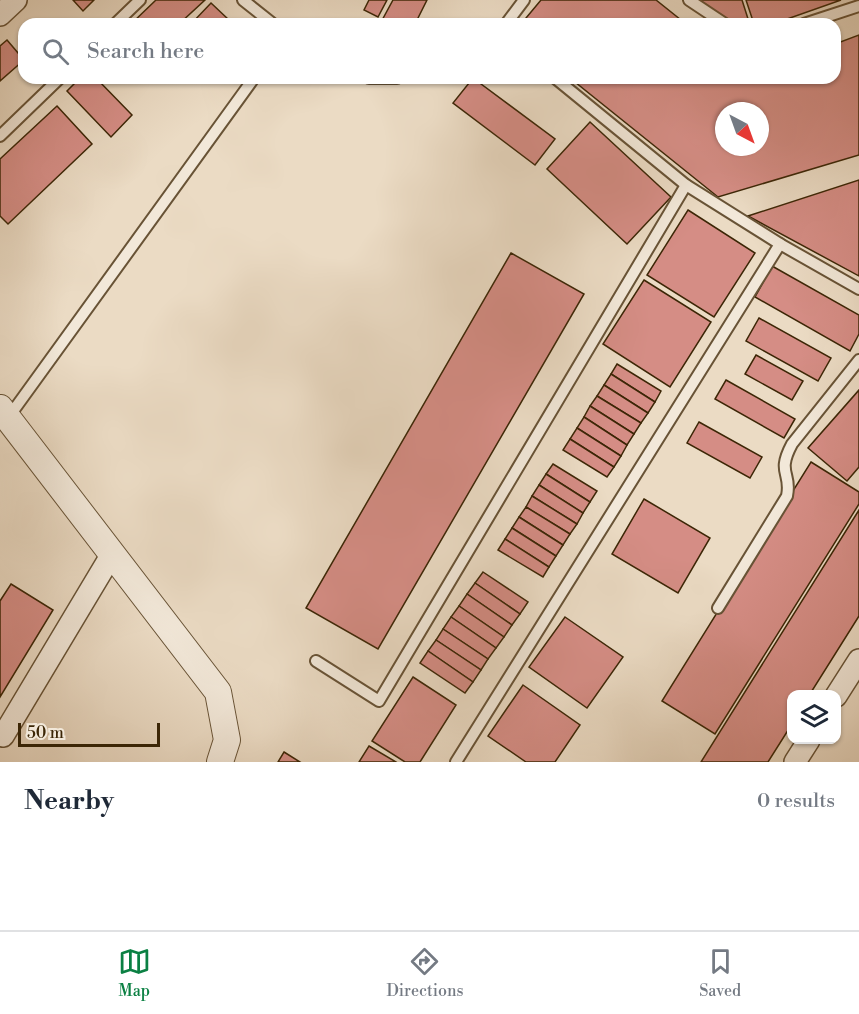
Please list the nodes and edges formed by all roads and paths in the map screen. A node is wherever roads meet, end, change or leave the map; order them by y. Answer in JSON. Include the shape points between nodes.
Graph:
{"nodes":[{"id":1,"x":16,"y":0,"type":"edge"},
{"id":2,"x":140,"y":0,"type":"edge"},
{"id":3,"x":243,"y":0,"type":"edge"},
{"id":4,"x":524,"y":0,"type":"edge"},
{"id":5,"x":689,"y":0,"type":"edge"},
{"id":6,"x":859,"y":6,"type":"edge"},
{"id":7,"x":0,"y":15,"type":"edge"},
{"id":8,"x":121,"y":18,"type":"edge"},
{"id":9,"x":266,"y":18,"type":"edge"},
{"id":10,"x":510,"y":18,"type":"edge"},
{"id":11,"x":716,"y":18,"type":"edge"},
{"id":12,"x":822,"y":18,"type":"edge"},
{"id":13,"x":54,"y":84,"type":"edge"},
{"id":14,"x":250,"y":84,"type":"edge"},
{"id":15,"x":562,"y":84,"type":"edge"},
{"id":16,"x":0,"y":136,"type":"edge"},
{"id":17,"x":686,"y":185,"type":"junction"},
{"id":18,"x":780,"y":244,"type":"junction"},
{"id":19,"x":859,"y":290,"type":"edge"},
{"id":20,"x":859,"y":360,"type":"edge"},
{"id":21,"x":4,"y":413,"type":"edge"},
{"id":22,"x":112,"y":554,"type":"junction"},
{"id":23,"x":718,"y":608,"type":"dead end"},
{"id":24,"x":859,"y":660,"type":"edge"},
{"id":25,"x":316,"y":661,"type":"dead end"},
{"id":26,"x":841,"y":690,"type":"edge"},
{"id":27,"x":0,"y":734,"type":"edge"},
{"id":28,"x":806,"y":744,"type":"edge"},
{"id":29,"x":220,"y":762,"type":"edge"},
{"id":30,"x":456,"y":762,"type":"edge"},
{"id":31,"x":795,"y":762,"type":"edge"}],
"edges":[{"from":1,"to":7,"type":"street"},
{"from":2,"to":8,"type":"lane"},
{"from":3,"to":9,"type":"lane"},
{"from":4,"to":10,"type":"lane"},
{"from":5,"to":11,"type":"lane"},
{"from":6,"to":12,"type":"lane"},
{"from":13,"to":16,"type":"lane"},
{"from":14,"to":21,"type":"lane"},
{"from":15,"to":17,"type":"lane"},
{"from":17,"to":18,"type":"lane"},
{"from":17,"to":25,"type":"lane","via":[[379,701]]},
{"from":18,"to":19,"type":"lane"},
{"from":18,"to":30,"type":"lane"},
{"from":20,"to":23,"type":"lane","via":[[792,444],[784,460],[787,496]]},
{"from":21,"to":22,"type":"street"},
{"from":22,"to":27,"type":"street","via":[[3,736]]},
{"from":22,"to":29,"type":"street","via":[[218,692],[227,740]]},
{"from":24,"to":26,"type":"street"},
{"from":28,"to":31,"type":"street"}]}
